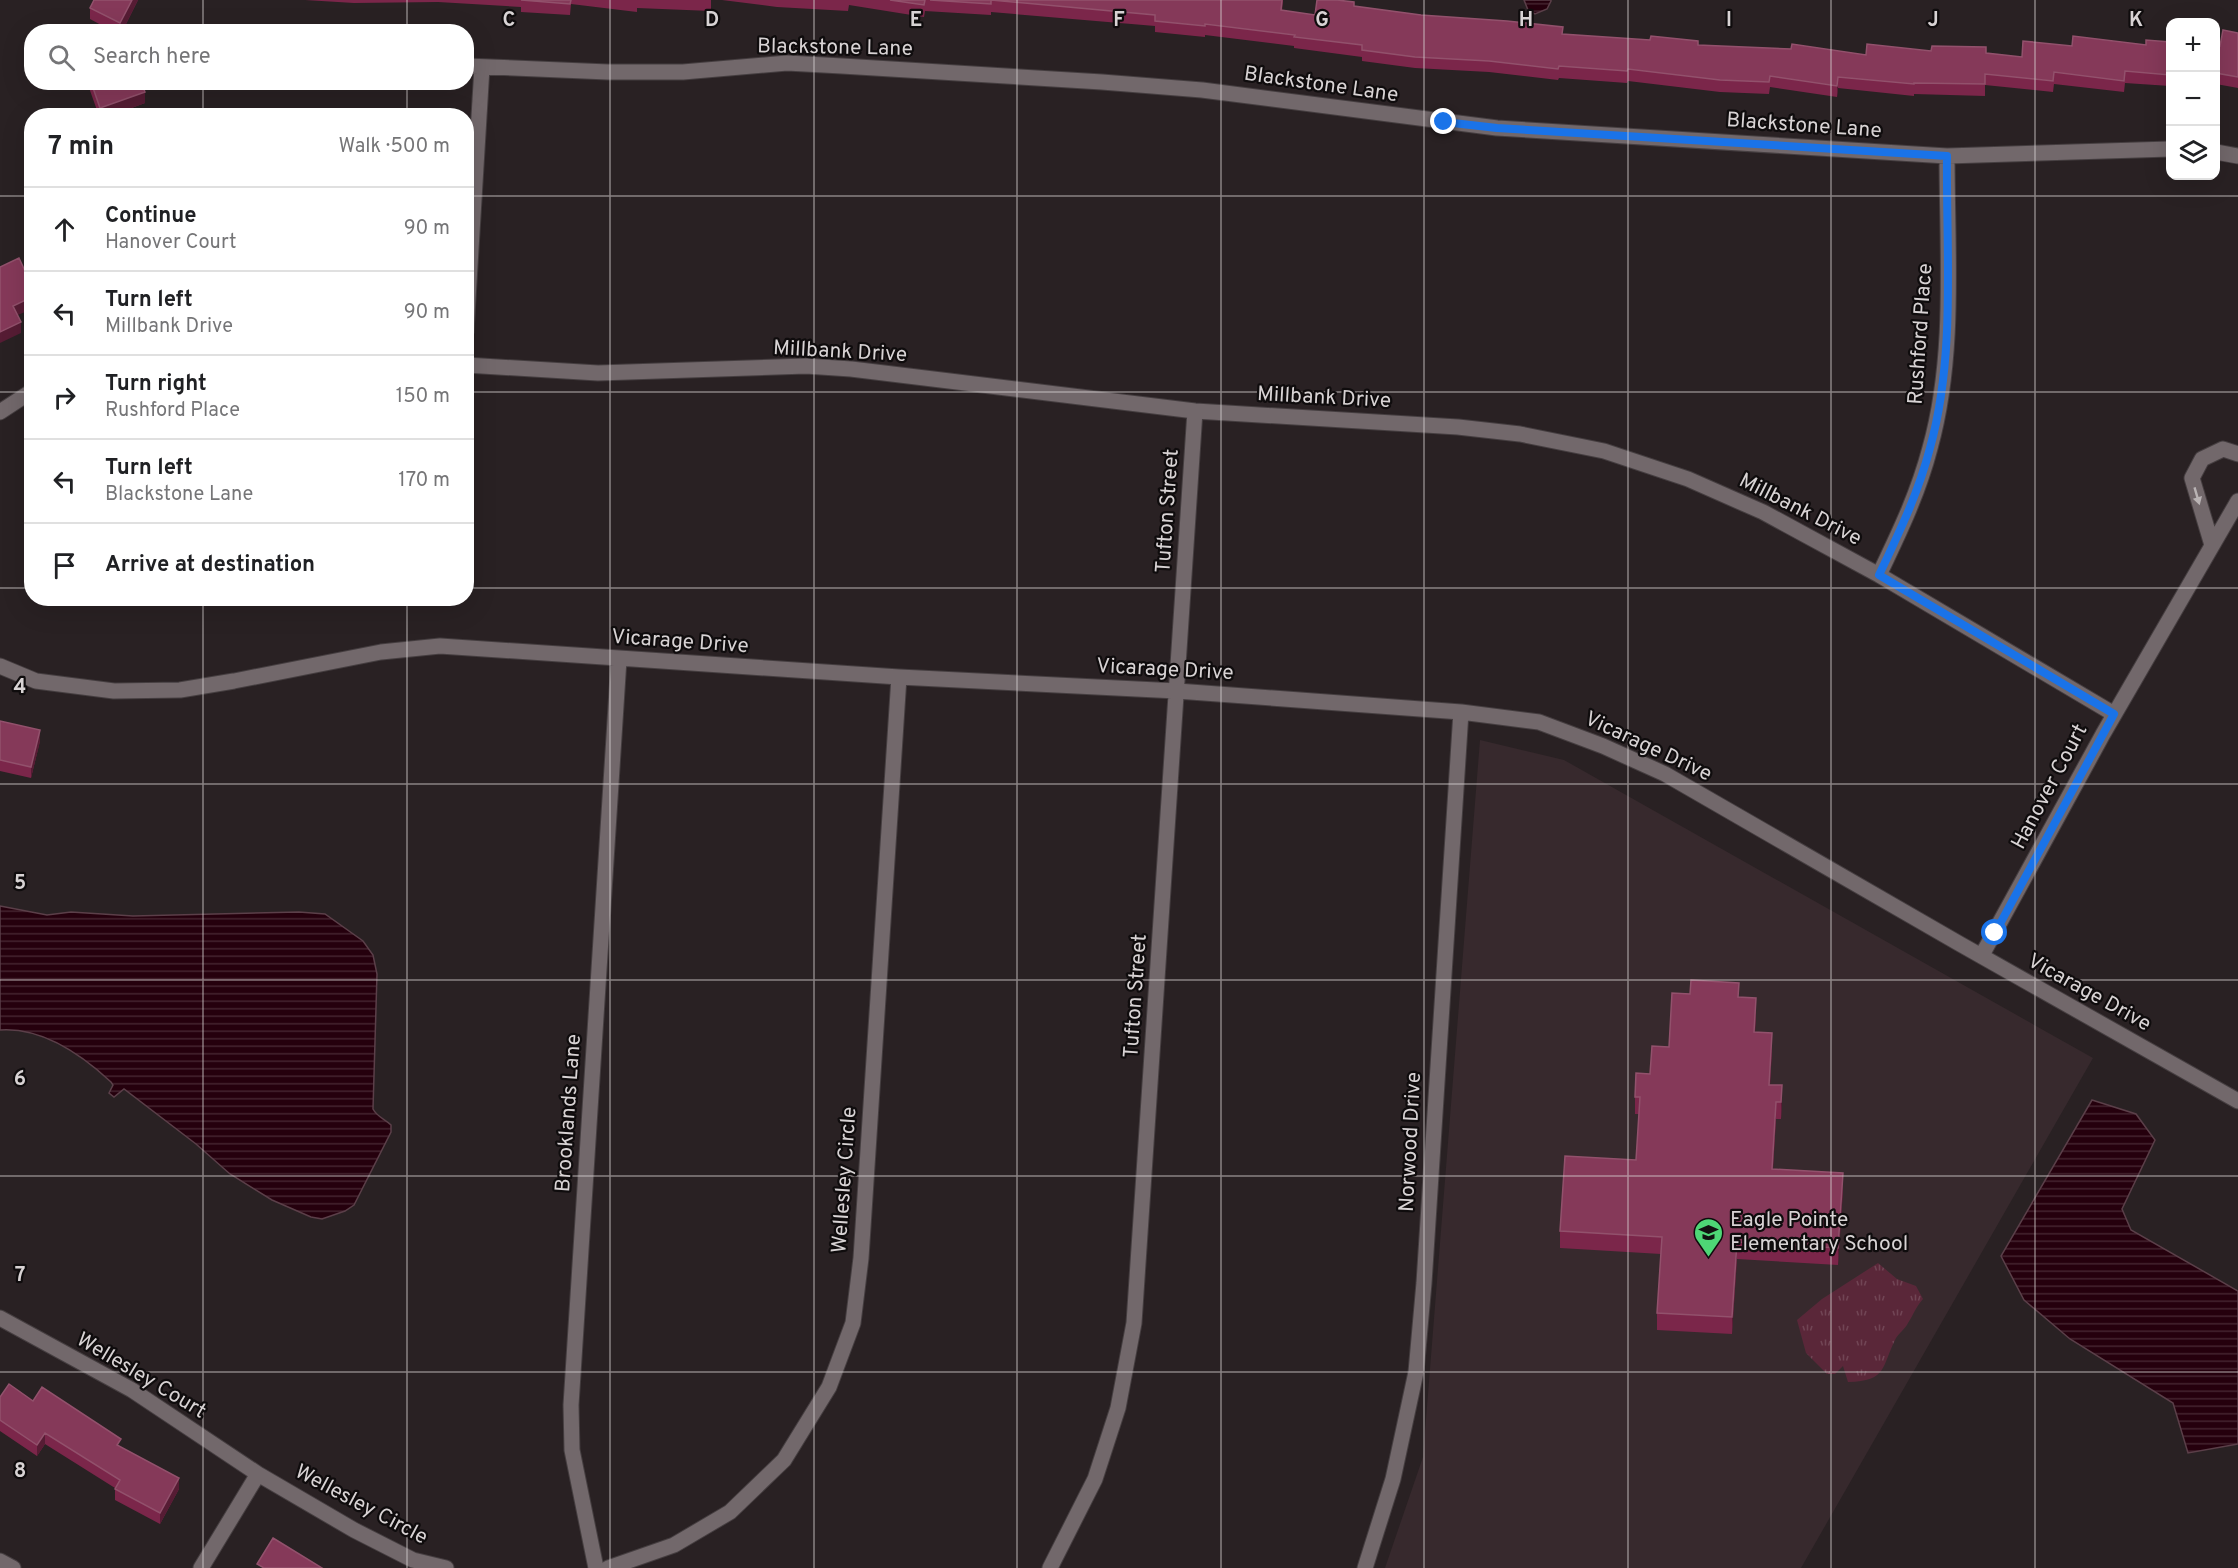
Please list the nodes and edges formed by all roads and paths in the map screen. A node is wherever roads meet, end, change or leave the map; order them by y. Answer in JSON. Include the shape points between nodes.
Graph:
{"nodes":[{"id":1,"x":474,"y":67,"type":"edge"},
{"id":2,"x":473,"y":90,"type":"edge"},
{"id":3,"x":473,"y":108,"type":"edge"},
{"id":4,"x":2166,"y":149,"type":"edge"},
{"id":5,"x":2220,"y":153,"type":"edge"},
{"id":6,"x":1947,"y":156,"type":"junction"},
{"id":7,"x":2238,"y":156,"type":"edge"},
{"id":8,"x":474,"y":365,"type":"edge"},
{"id":9,"x":24,"y":396,"type":"edge"},
{"id":10,"x":1195,"y":411,"type":"junction"},
{"id":11,"x":0,"y":412,"type":"edge"},
{"id":12,"x":2238,"y":454,"type":"edge"},
{"id":13,"x":2238,"y":501,"type":"edge"},
{"id":14,"x":2211,"y":546,"type":"junction"},
{"id":15,"x":1879,"y":575,"type":"junction"},
{"id":16,"x":620,"y":659,"type":"junction"},
{"id":17,"x":0,"y":666,"type":"edge"},
{"id":18,"x":898,"y":676,"type":"junction"},
{"id":19,"x":1177,"y":691,"type":"junction"},
{"id":20,"x":1461,"y":712,"type":"junction"},
{"id":21,"x":2114,"y":714,"type":"junction"},
{"id":22,"x":1982,"y":955,"type":"junction"},
{"id":23,"x":2235,"y":1094,"type":"edge"},
{"id":24,"x":0,"y":1318,"type":"edge"},
{"id":25,"x":258,"y":1474,"type":"junction"},
{"id":26,"x":0,"y":1561,"type":"edge"},
{"id":27,"x":13,"y":1568,"type":"edge"},
{"id":28,"x":201,"y":1568,"type":"edge"},
{"id":29,"x":446,"y":1568,"type":"edge"},
{"id":30,"x":597,"y":1568,"type":"edge"},
{"id":31,"x":608,"y":1568,"type":"edge"},
{"id":32,"x":1050,"y":1568,"type":"edge"},
{"id":33,"x":1365,"y":1568,"type":"edge"}],
"edges":[{"from":1,"to":6,"type":"street","name":"Blackstone Lane","via":[[683,72],[787,63],[1007,76],[1202,90],[1497,128]]},
{"from":2,"to":3,"type":"street"},
{"from":4,"to":6,"type":"street","name":"Blackstone Lane"},
{"from":5,"to":7,"type":"street"},
{"from":6,"to":15,"type":"street","name":"Rushford Place","via":[[1943,387],[1931,446],[1913,504]]},
{"from":8,"to":10,"type":"street","name":"Millbank Drive","via":[[598,374],[806,366]]},
{"from":9,"to":11,"type":"street"},
{"from":10,"to":15,"type":"street","name":"Millbank Drive","via":[[1458,427],[1520,434],[1604,451],[1688,479],[1763,512]]},
{"from":10,"to":19,"type":"street","name":"Tufton Street"},
{"from":12,"to":14,"type":"street","one_way":true,"via":[[2223,449],[2202,459],[2192,478]]},
{"from":13,"to":14,"type":"street","name":"Hanover Court"},
{"from":14,"to":21,"type":"street","name":"Hanover Court"},
{"from":15,"to":21,"type":"street","name":"Millbank Drive"},
{"from":16,"to":17,"type":"street","name":"Vicarage Drive","via":[[440,646],[381,652],[180,690],[114,691],[36,681]]},
{"from":16,"to":18,"type":"street","name":"Vicarage Drive"},
{"from":16,"to":30,"type":"street","name":"Brooklands Lane","via":[[571,1405],[573,1450]]},
{"from":18,"to":19,"type":"street","name":"Vicarage Drive"},
{"from":18,"to":31,"type":"street","name":"Wellesley Circle","via":[[861,1258],[853,1323],[829,1387],[784,1460],[730,1512],[674,1545]]},
{"from":19,"to":20,"type":"street","name":"Vicarage Drive"},
{"from":19,"to":32,"type":"street","name":"Tufton Street","via":[[1134,1323],[1118,1408],[1095,1479]]},
{"from":20,"to":22,"type":"street","name":"Vicarage Drive","via":[[1539,722],[1665,774]]},
{"from":20,"to":33,"type":"street","name":"Norwood Drive","via":[[1416,1372],[1393,1479]]},
{"from":21,"to":22,"type":"street","name":"Hanover Court"},
{"from":22,"to":23,"type":"street","name":"Vicarage Drive"},
{"from":24,"to":25,"type":"street","name":"Wellesley Court","via":[[132,1390]]},
{"from":25,"to":28,"type":"street"},
{"from":25,"to":29,"type":"street","name":"Wellesley Circle","via":[[383,1545],[413,1560]]},
{"from":26,"to":27,"type":"street"}]}
